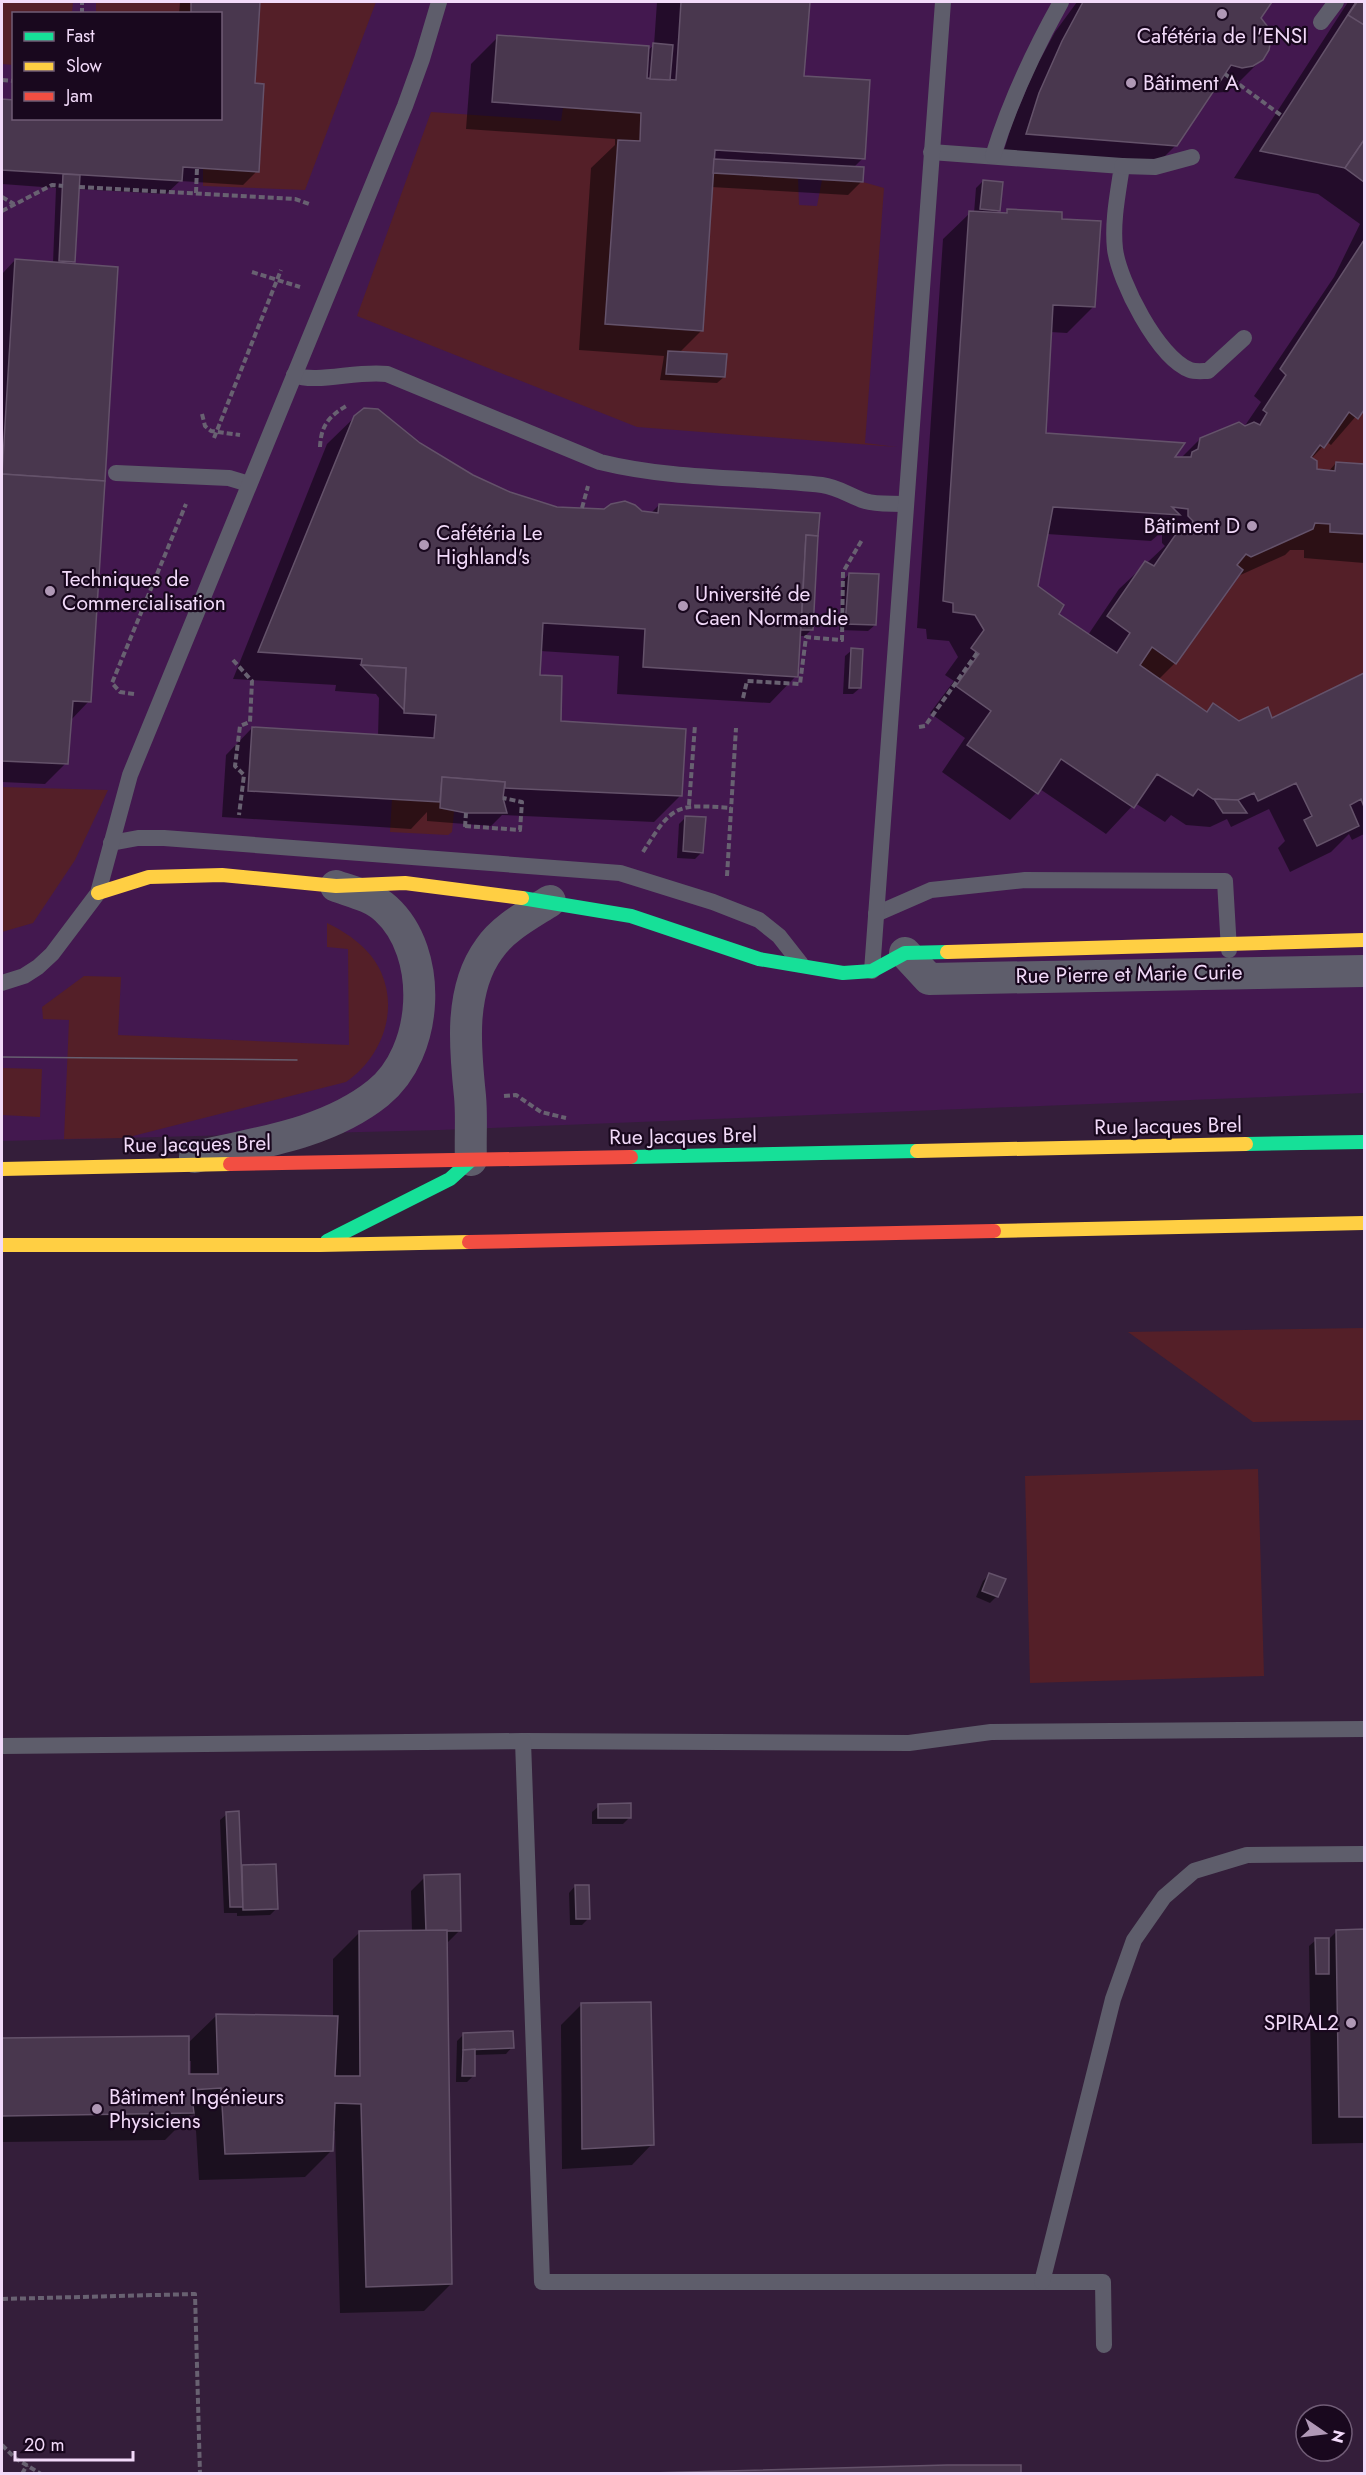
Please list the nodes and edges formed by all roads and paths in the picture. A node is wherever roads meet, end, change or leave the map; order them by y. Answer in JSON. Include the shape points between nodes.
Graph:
{"nodes":[{"id":1,"x":439,"y":2,"type":"edge"},
{"id":2,"x":943,"y":2,"type":"edge"},
{"id":3,"x":1061,"y":2,"type":"edge"},
{"id":4,"x":1336,"y":2,"type":"edge"},
{"id":5,"x":1322,"y":22,"type":"dead end"},
{"id":6,"x":1225,"y":74,"type":"dead end"},
{"id":7,"x":1282,"y":116,"type":"dead end"},
{"id":8,"x":931,"y":152,"type":"junction"},
{"id":9,"x":993,"y":156,"type":"junction"},
{"id":10,"x":1192,"y":157,"type":"dead end"},
{"id":11,"x":1122,"y":166,"type":"junction"},
{"id":12,"x":197,"y":168,"type":"dead end"},
{"id":13,"x":63,"y":186,"type":"dead end"},
{"id":14,"x":78,"y":187,"type":"dead end"},
{"id":15,"x":196,"y":193,"type":"junction"},
{"id":16,"x":2,"y":197,"type":"edge"},
{"id":17,"x":15,"y":204,"type":"junction"},
{"id":18,"x":309,"y":204,"type":"dead end"},
{"id":19,"x":2,"y":211,"type":"edge"},
{"id":20,"x":281,"y":270,"type":"dead end"},
{"id":21,"x":252,"y":272,"type":"dead end"},
{"id":22,"x":277,"y":278,"type":"junction"},
{"id":23,"x":305,"y":290,"type":"dead end"},
{"id":24,"x":1244,"y":338,"type":"dead end"},
{"id":25,"x":294,"y":375,"type":"junction"},
{"id":26,"x":355,"y":401,"type":"dead end"},
{"id":27,"x":202,"y":414,"type":"dead end"},
{"id":28,"x":217,"y":432,"type":"junction"},
{"id":29,"x":243,"y":436,"type":"dead end"},
{"id":30,"x":214,"y":438,"type":"dead end"},
{"id":31,"x":320,"y":447,"type":"dead end"},
{"id":32,"x":117,"y":473,"type":"dead end"},
{"id":33,"x":588,"y":483,"type":"dead end"},
{"id":34,"x":249,"y":484,"type":"junction"},
{"id":35,"x":188,"y":497,"type":"dead end"},
{"id":36,"x":906,"y":504,"type":"junction"},
{"id":37,"x":582,"y":508,"type":"dead end"},
{"id":38,"x":862,"y":540,"type":"dead end"},
{"id":39,"x":977,"y":653,"type":"dead end"},
{"id":40,"x":233,"y":660,"type":"dead end"},
{"id":41,"x":138,"y":694,"type":"dead end"},
{"id":42,"x":743,"y":698,"type":"dead end"},
{"id":43,"x":695,"y":725,"type":"dead end"},
{"id":44,"x":736,"y":728,"type":"dead end"},
{"id":45,"x":915,"y":728,"type":"dead end"},
{"id":46,"x":504,"y":798,"type":"dead end"},
{"id":47,"x":689,"y":805,"type":"junction"},
{"id":48,"x":731,"y":808,"type":"junction"},
{"id":49,"x":466,"y":813,"type":"dead end"},
{"id":50,"x":239,"y":817,"type":"dead end"},
{"id":51,"x":111,"y":843,"type":"junction"},
{"id":52,"x":642,"y":853,"type":"dead end"},
{"id":53,"x":726,"y":884,"type":"dead end"},
{"id":54,"x":336,"y":886,"type":"junction"},
{"id":55,"x":98,"y":893,"type":"junction"},
{"id":56,"x":550,"y":901,"type":"junction"},
{"id":57,"x":876,"y":914,"type":"junction"},
{"id":58,"x":1365,"y":940,"type":"edge"},
{"id":59,"x":905,"y":953,"type":"joint"},
{"id":60,"x":1229,"y":958,"type":"junction"},
{"id":61,"x":804,"y":968,"type":"junction"},
{"id":62,"x":872,"y":971,"type":"junction"},
{"id":63,"x":1365,"y":971,"type":"edge"},
{"id":64,"x":2,"y":983,"type":"edge"},
{"id":65,"x":1365,"y":1142,"type":"edge"},
{"id":66,"x":471,"y":1160,"type":"junction"},
{"id":67,"x":153,"y":1166,"type":"junction"},
{"id":68,"x":2,"y":1169,"type":"edge"},
{"id":69,"x":1365,"y":1223,"type":"edge"},
{"id":70,"x":2,"y":1245,"type":"edge"},
{"id":71,"x":320,"y":1245,"type":"junction"},
{"id":72,"x":1365,"y":1729,"type":"edge"},
{"id":73,"x":523,"y":1741,"type":"junction"},
{"id":74,"x":2,"y":1746,"type":"edge"},
{"id":75,"x":1365,"y":1854,"type":"edge"},
{"id":76,"x":1042,"y":2282,"type":"junction"},
{"id":77,"x":2,"y":2299,"type":"edge"},
{"id":78,"x":1104,"y":2345,"type":"dead end"},
{"id":79,"x":2,"y":2445,"type":"edge"},
{"id":80,"x":27,"y":2466,"type":"junction"},
{"id":81,"x":22,"y":2474,"type":"edge"},
{"id":82,"x":41,"y":2474,"type":"edge"},
{"id":83,"x":200,"y":2474,"type":"edge"}],
"edges":[{"from":1,"to":25,"type":"lane","via":[[405,106]]},
{"from":2,"to":8,"type":"lane"},
{"from":3,"to":9,"type":"lane","via":[[1016,88]]},
{"from":4,"to":5,"type":"lane"},
{"from":6,"to":7,"type":"path"},
{"from":8,"to":9,"type":"lane"},
{"from":8,"to":36,"type":"lane"},
{"from":9,"to":11,"type":"lane"},
{"from":10,"to":11,"type":"lane","via":[[1155,167]]},
{"from":11,"to":24,"type":"lane","via":[[1115,247],[1119,271],[1126,291],[1154,335],[1174,360],[1191,370],[1208,371]]},
{"from":12,"to":15,"type":"path"},
{"from":13,"to":17,"type":"path","via":[[52,185]]},
{"from":14,"to":15,"type":"path"},
{"from":15,"to":18,"type":"path","via":[[295,199]]},
{"from":16,"to":17,"type":"path"},
{"from":17,"to":19,"type":"path"},
{"from":20,"to":22,"type":"path"},
{"from":21,"to":22,"type":"path"},
{"from":22,"to":23,"type":"path"},
{"from":22,"to":28,"type":"path"},
{"from":25,"to":34,"type":"lane"},
{"from":25,"to":36,"type":"lane","via":[[307,380],[362,372],[387,374],[600,462],[628,468],[690,477],[826,486],[850,492],[865,501]]},
{"from":26,"to":31,"type":"path","via":[[330,416],[321,432]]},
{"from":27,"to":28,"type":"path","via":[[205,426]]},
{"from":28,"to":29,"type":"path"},
{"from":28,"to":30,"type":"path"},
{"from":32,"to":34,"type":"lane","via":[[229,478]]},
{"from":33,"to":37,"type":"path"},
{"from":34,"to":51,"type":"lane","via":[[130,775]]},
{"from":35,"to":41,"type":"path","via":[[112,683],[120,692]]},
{"from":36,"to":57,"type":"lane"},
{"from":38,"to":42,"type":"path","via":[[843,572],[842,640],[806,637],[800,684],[747,681]]},
{"from":39,"to":45,"type":"path","via":[[925,726]]},
{"from":40,"to":50,"type":"path","via":[[252,681],[250,722],[240,726],[235,766],[244,775]]},
{"from":43,"to":47,"type":"path"},
{"from":44,"to":48,"type":"path"},
{"from":46,"to":49,"type":"path","via":[[522,802],[520,831],[465,824]]},
{"from":47,"to":48,"type":"path"},
{"from":47,"to":52,"type":"path","via":[[667,818]]},
{"from":48,"to":53,"type":"path"},
{"from":51,"to":55,"type":"lane"},
{"from":51,"to":61,"type":"lane","via":[[164,838],[621,873],[759,920],[779,936]]},
{"from":54,"to":55,"type":"main road","via":[[222,875],[174,875],[149,877]]},
{"from":54,"to":56,"type":"main road","via":[[405,883]]},
{"from":54,"to":67,"type":"street","via":[[376,901],[386,909],[398,922],[413,952],[418,1003],[404,1061],[379,1092],[340,1117],[287,1136]]},
{"from":55,"to":64,"type":"lane","via":[[52,954],[24,976]]},
{"from":56,"to":61,"type":"main road","via":[[631,916],[759,959]]},
{"from":56,"to":66,"type":"street","via":[[489,948],[476,974],[466,1031]]},
{"from":57,"to":60,"type":"lane","via":[[931,890],[1025,880],[1225,880]]},
{"from":57,"to":62,"type":"lane"},
{"from":58,"to":60,"type":"main road","name":"Rue Pierre et Marie Curie"},
{"from":59,"to":60,"type":"street","name":"Rue Pierre et Marie Curie","via":[[929,979]]},
{"from":59,"to":62,"type":"main road","name":"Rue Pierre et Marie Curie"},
{"from":60,"to":63,"type":"street","name":"Rue Pierre et Marie Curie"},
{"from":61,"to":62,"type":"main road","via":[[843,973]]},
{"from":65,"to":66,"type":"main road","name":"Rue Jacques Brel"},
{"from":66,"to":67,"type":"main road","name":"Rue Jacques Brel"},
{"from":66,"to":71,"type":"main road","via":[[450,1179]]},
{"from":67,"to":68,"type":"main road","name":"Rue Jacques Brel"},
{"from":69,"to":71,"type":"main road"},
{"from":70,"to":71,"type":"main road"},
{"from":72,"to":73,"type":"lane","via":[[991,1732],[909,1743]]},
{"from":73,"to":74,"type":"lane"},
{"from":73,"to":76,"type":"lane","via":[[542,2282]]},
{"from":75,"to":76,"type":"lane","via":[[1247,1855],[1194,1871],[1164,1897],[1134,1940],[1113,1999]]},
{"from":76,"to":78,"type":"lane","via":[[1103,2282]]},
{"from":77,"to":83,"type":"path","via":[[195,2294]]},
{"from":79,"to":80,"type":"path"},
{"from":80,"to":81,"type":"path"},
{"from":80,"to":82,"type":"path"}]}
